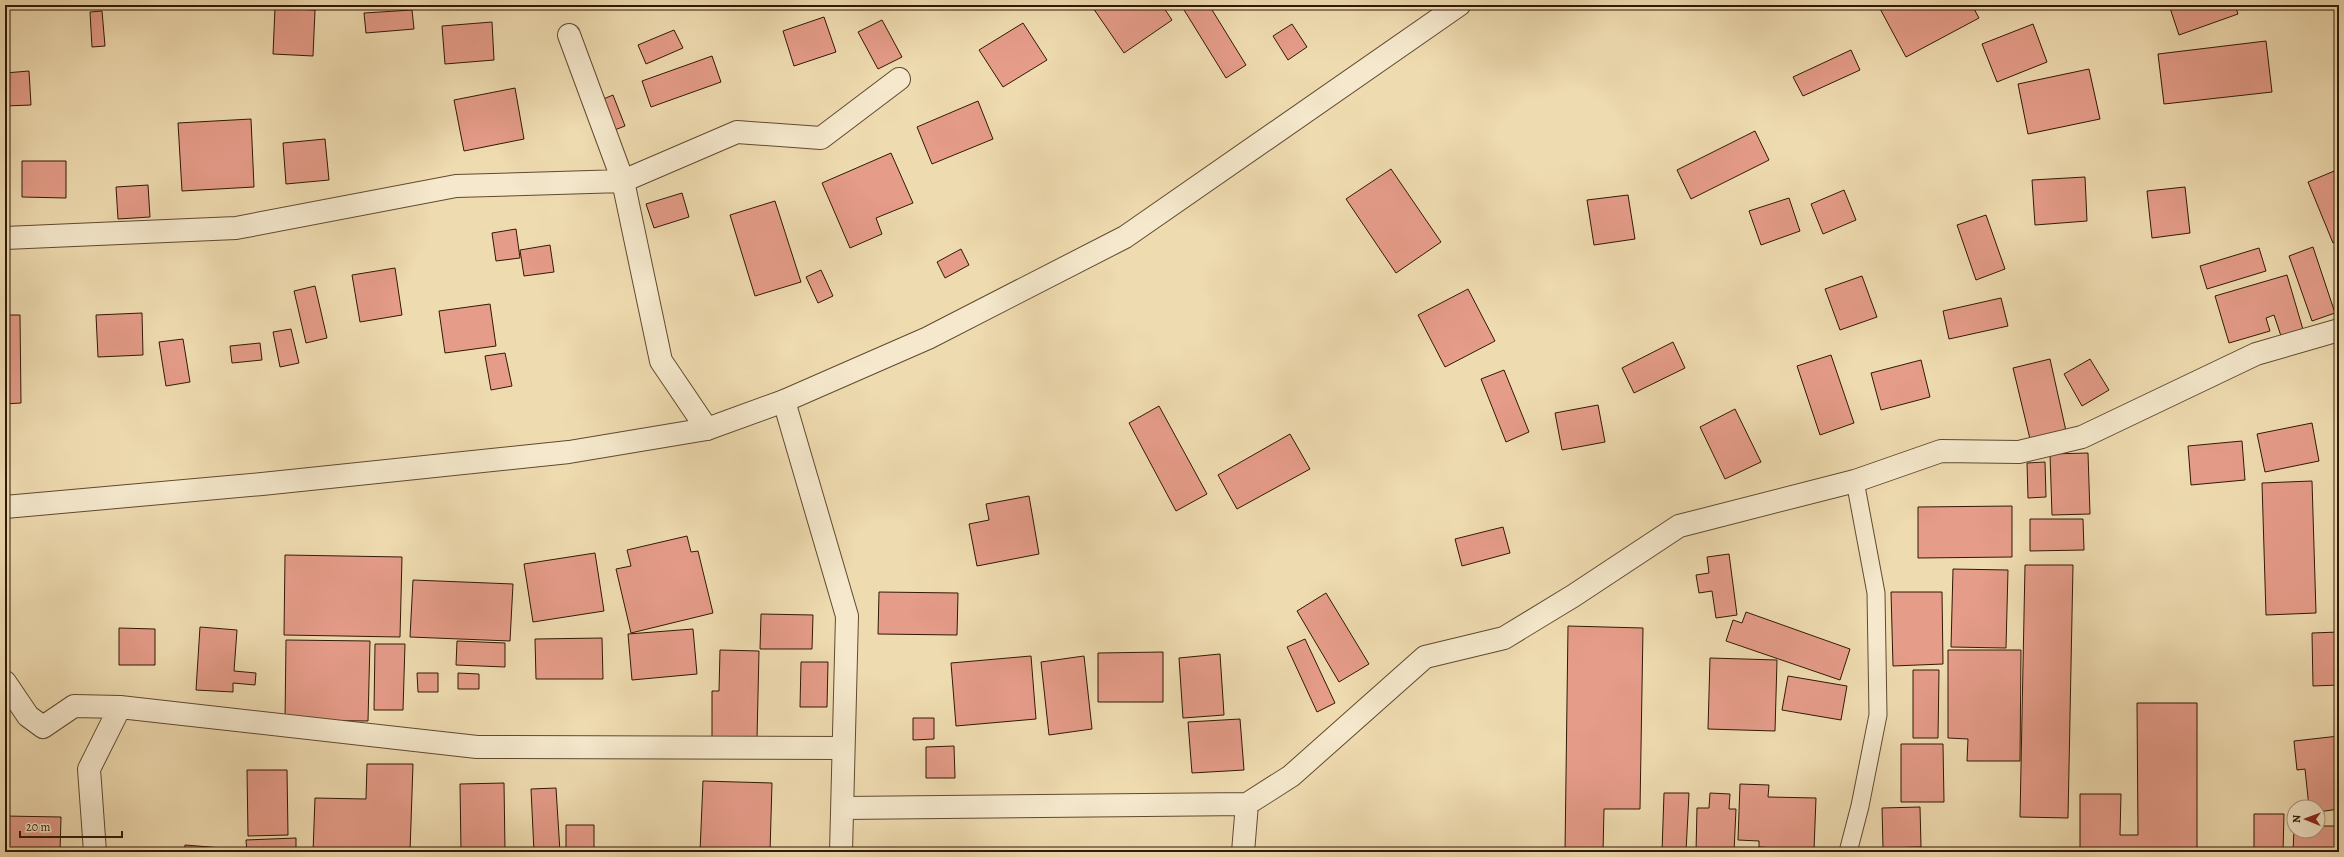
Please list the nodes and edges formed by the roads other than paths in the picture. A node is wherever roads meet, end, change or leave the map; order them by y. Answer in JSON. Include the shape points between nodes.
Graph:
{"nodes":[{"id":1,"x":1459,"y":5,"type":"edge"},
{"id":2,"x":569,"y":35,"type":"dead end"},
{"id":3,"x":899,"y":79,"type":"dead end"},
{"id":4,"x":623,"y":181,"type":"junction"},
{"id":5,"x":5,"y":238,"type":"edge"},
{"id":6,"x":2339,"y":330,"type":"edge"},
{"id":7,"x":784,"y":401,"type":"junction"},
{"id":8,"x":707,"y":429,"type":"junction"},
{"id":9,"x":1855,"y":480,"type":"junction"},
{"id":10,"x":5,"y":506,"type":"edge"},
{"id":11,"x":5,"y":682,"type":"edge"},
{"id":12,"x":120,"y":707,"type":"junction"},
{"id":13,"x":843,"y":748,"type":"junction"},
{"id":14,"x":1247,"y":804,"type":"junction"},
{"id":15,"x":843,"y":808,"type":"junction"},
{"id":16,"x":95,"y":852,"type":"edge"},
{"id":17,"x":841,"y":852,"type":"edge"},
{"id":18,"x":1243,"y":852,"type":"edge"},
{"id":19,"x":1848,"y":852,"type":"edge"}],
"edges":[{"from":1,"to":7,"type":"street","via":[[1125,237],[928,338]]},
{"from":2,"to":4,"type":"street"},
{"from":3,"to":4,"type":"street","via":[[821,138],[738,132]]},
{"from":4,"to":5,"type":"street","via":[[456,186],[236,228]]},
{"from":4,"to":8,"type":"street","via":[[661,361]]},
{"from":6,"to":9,"type":"street","via":[[2256,354],[2082,437],[2019,452],[1941,451]]},
{"from":7,"to":8,"type":"street"},
{"from":7,"to":13,"type":"street","via":[[847,616]]},
{"from":8,"to":10,"type":"street","via":[[568,452],[262,484]]},
{"from":9,"to":14,"type":"street","via":[[1679,526],[1504,638],[1425,657],[1291,776]]},
{"from":9,"to":19,"type":"lane","via":[[1876,593],[1878,715]]},
{"from":11,"to":12,"type":"street","via":[[28,716],[43,727],[74,706]]},
{"from":12,"to":13,"type":"street","via":[[477,747]]},
{"from":12,"to":16,"type":"street","via":[[89,769]]},
{"from":13,"to":15,"type":"street"},
{"from":14,"to":15,"type":"street"},
{"from":14,"to":18,"type":"street"},
{"from":15,"to":17,"type":"street"}]}
